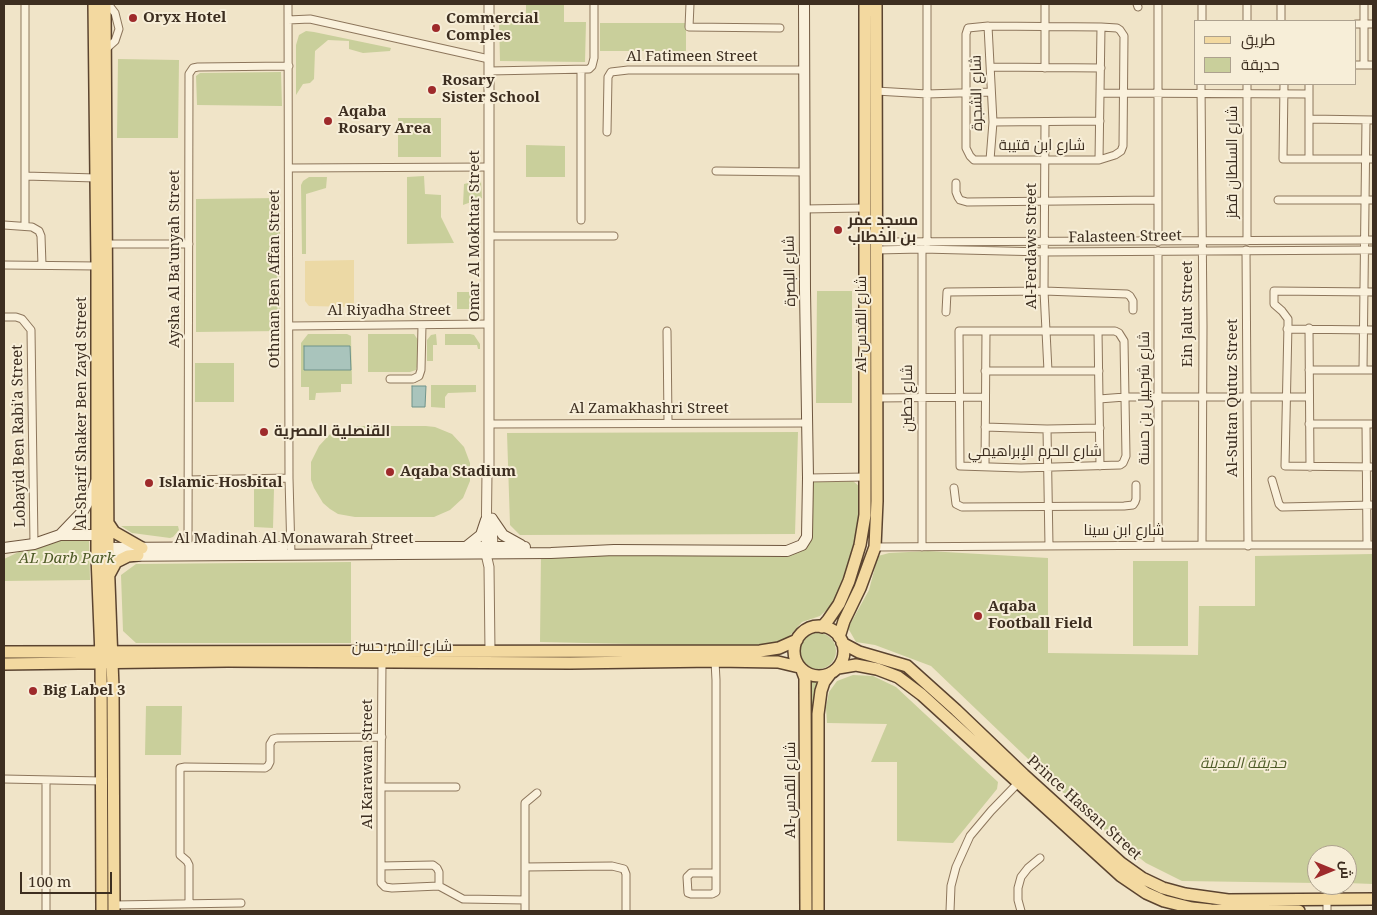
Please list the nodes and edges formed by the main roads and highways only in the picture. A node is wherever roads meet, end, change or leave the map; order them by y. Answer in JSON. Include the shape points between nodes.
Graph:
{"nodes":[{"id":1,"x":94,"y":4,"type":"edge"},
{"id":2,"x":106,"y":4,"type":"edge"},
{"id":3,"x":804,"y":4,"type":"edge"},
{"id":4,"x":865,"y":4,"type":"edge"},
{"id":5,"x":876,"y":4,"type":"edge"},
{"id":6,"x":100,"y":121,"type":"junction"},
{"id":7,"x":864,"y":156,"type":"junction"},
{"id":8,"x":876,"y":159,"type":"junction"},
{"id":9,"x":864,"y":174,"type":"junction"},
{"id":10,"x":876,"y":174,"type":"junction"},
{"id":11,"x":877,"y":324,"type":"junction"},
{"id":12,"x":865,"y":326,"type":"junction"},
{"id":13,"x":102,"y":332,"type":"junction"},
{"id":14,"x":870,"y":341,"type":"junction"},
{"id":15,"x":97,"y":479,"type":"junction"},
{"id":16,"x":108,"y":523,"type":"junction"},
{"id":17,"x":60,"y":535,"type":"junction"},
{"id":18,"x":97,"y":535,"type":"junction"},
{"id":19,"x":466,"y":547,"type":"junction"},
{"id":20,"x":525,"y":547,"type":"junction"},
{"id":21,"x":4,"y":548,"type":"edge"},
{"id":22,"x":489,"y":550,"type":"junction"},
{"id":23,"x":614,"y":550,"type":"junction"},
{"id":24,"x":140,"y":551,"type":"junction"},
{"id":25,"x":291,"y":551,"type":"junction"},
{"id":26,"x":102,"y":552,"type":"junction"},
{"id":27,"x":109,"y":575,"type":"junction"},
{"id":28,"x":822,"y":626,"type":"junction"},
{"id":29,"x":105,"y":630,"type":"junction"},
{"id":30,"x":797,"y":640,"type":"junction"},
{"id":31,"x":841,"y":640,"type":"junction"},
{"id":32,"x":5,"y":651,"type":"edge"},
{"id":33,"x":316,"y":656,"type":"junction"},
{"id":34,"x":132,"y":657,"type":"junction"},
{"id":35,"x":564,"y":657,"type":"junction"},
{"id":36,"x":81,"y":658,"type":"junction"},
{"id":37,"x":106,"y":658,"type":"junction"},
{"id":38,"x":4,"y":664,"type":"edge"},
{"id":39,"x":801,"y":668,"type":"junction"},
{"id":40,"x":834,"y":671,"type":"junction"},
{"id":41,"x":101,"y":687,"type":"junction"},
{"id":42,"x":113,"y":688,"type":"junction"},
{"id":43,"x":1022,"y":779,"type":"junction"},
{"id":44,"x":108,"y":834,"type":"junction"},
{"id":45,"x":812,"y":868,"type":"junction"},
{"id":46,"x":1373,"y":899,"type":"edge"},
{"id":47,"x":114,"y":908,"type":"edge"},
{"id":48,"x":1190,"y":909,"type":"edge"},
{"id":49,"x":102,"y":911,"type":"edge"},
{"id":50,"x":806,"y":911,"type":"edge"},
{"id":51,"x":818,"y":911,"type":"edge"},
{"id":52,"x":1299,"y":911,"type":"edge"}],
"edges":[{"from":1,"to":6,"type":"main road","name":"Al-Sharif Shaker Ben Zayd Street"},
{"from":2,"to":6,"type":"main road","name":"Al-Sharif Shaker Ben Zayd Street"},
{"from":3,"to":23,"type":"main road","name":"شارع البصرة","via":[[807,537],[798,548],[787,550]]},
{"from":4,"to":7,"type":"main road","name":"Al-شارع القدس"},
{"from":5,"to":8,"type":"main road","name":"Al-شارع القدس"},
{"from":6,"to":13,"type":"main road","name":"Al-Sharif Shaker Ben Zayd Street","via":[[96,178]]},
{"from":6,"to":13,"type":"main road","name":"Al-Sharif Shaker Ben Zayd Street","via":[[107,244]]},
{"from":7,"to":8,"type":"main road","via":[[869,162]]},
{"from":7,"to":9,"type":"main road","name":"Al-شارع القدس"},
{"from":8,"to":10,"type":"main road","name":"Al-شارع القدس"},
{"from":9,"to":10,"type":"main road","via":[[870,170]]},
{"from":9,"to":12,"type":"main road","name":"Al-شارع القدس"},
{"from":10,"to":11,"type":"main road","name":"Al-شارع القدس"},
{"from":11,"to":12,"type":"main road","via":[[872,329]]},
{"from":11,"to":14,"type":"main road","name":"Al-شارع القدس"},
{"from":12,"to":14,"type":"main road","name":"Al-شارع القدس"},
{"from":13,"to":15,"type":"main road","name":"Al-Sharif Shaker Ben Zayd Street"},
{"from":13,"to":16,"type":"main road","name":"Al-Sharif Shaker Ben Zayd Street"},
{"from":14,"to":28,"type":"main road","name":"Al-شارع القدس","via":[[865,515],[850,581],[839,604]]},
{"from":14,"to":31,"type":"main road","name":"Al-شارع القدس","via":[[877,398],[875,547],[844,621]]},
{"from":15,"to":17,"type":"main road","via":[[83,512]]},
{"from":15,"to":18,"type":"main road","name":"Al-Sharif Shaker Ben Zayd Street"},
{"from":16,"to":24,"type":"main road","via":[[114,532]]},
{"from":16,"to":26,"type":"main road","name":"Al-Sharif Shaker Ben Zayd Street"},
{"from":17,"to":18,"type":"main road"},
{"from":17,"to":21,"type":"main road","via":[[34,544]]},
{"from":18,"to":26,"type":"main road","name":"Al-Sharif Shaker Ben Zayd Street"},
{"from":19,"to":20,"type":"main road","via":[[481,535],[489,519],[502,535]]},
{"from":19,"to":22,"type":"main road","name":"Al Madinah Al Monawarah Street"},
{"from":19,"to":25,"type":"main road","name":"Al Madinah Al Monawarah Street"},
{"from":20,"to":22,"type":"main road"},
{"from":20,"to":23,"type":"main road"},
{"from":22,"to":23,"type":"main road","via":[[574,553]]},
{"from":22,"to":25,"type":"main road","name":"Al Madinah Al Monawarah Street"},
{"from":24,"to":25,"type":"main road","name":"Al Madinah Al Monawarah Street"},
{"from":24,"to":25,"type":"main road","name":"Al Madinah Al Monawarah Street","via":[[188,547]]},
{"from":24,"to":26,"type":"main road","name":"Al Madinah Al Monawarah Street"},
{"from":24,"to":27,"type":"main road","via":[[116,562]]},
{"from":26,"to":27,"type":"main road","name":"Al-Sharif Shaker Ben Zayd Street"},
{"from":26,"to":29,"type":"main road","name":"Al-Sharif Shaker Ben Zayd Street"},
{"from":27,"to":29,"type":"main road","name":"Al-Sharif Shaker Ben Zayd Street"},
{"from":28,"to":30,"type":"main road","via":[[804,631]]},
{"from":28,"to":31,"type":"main road"},
{"from":29,"to":34,"type":"main road"},
{"from":29,"to":36,"type":"main road"},
{"from":29,"to":37,"type":"main road","name":"Al-Sharif Shaker Ben Zayd Street"},
{"from":30,"to":35,"type":"main road","name":"شارع الأمير حسن","via":[[779,648],[760,650]]},
{"from":30,"to":39,"type":"main road","via":[[794,654]]},
{"from":31,"to":40,"type":"main road","via":[[843,658]]},
{"from":31,"to":43,"type":"main road","name":"Prince Hassan Street","via":[[860,652],[906,666],[956,710]]},
{"from":32,"to":36,"type":"main road","name":"شارع الأمير حسن"},
{"from":33,"to":34,"type":"main road","name":"شارع الأمير حسن"},
{"from":33,"to":35,"type":"main road","name":"شارع الأمير حسن","via":[[490,651]]},
{"from":33,"to":35,"type":"main road","name":"شارع الأمير حسن","via":[[382,662]]},
{"from":34,"to":37,"type":"main road","name":"شارع الأمير حسن"},
{"from":34,"to":42,"type":"main road","via":[[119,673]]},
{"from":35,"to":39,"type":"main road","name":"شارع الأمير حسن","via":[[778,662]]},
{"from":36,"to":37,"type":"main road","name":"شارع الأمير حسن"},
{"from":36,"to":38,"type":"main road","name":"شارع الأمير حسن"},
{"from":36,"to":41,"type":"main road"},
{"from":37,"to":41,"type":"main road","name":"Al-Sharif Shaker Ben Zayd Street"},
{"from":37,"to":42,"type":"main road","name":"Al-Sharif Shaker Ben Zayd Street"},
{"from":39,"to":40,"type":"main road","via":[[815,676]]},
{"from":39,"to":45,"type":"main road","name":"Al-شارع القدس","via":[[805,688]]},
{"from":40,"to":43,"type":"main road","name":"Prince Hassan Street","via":[[856,665],[898,677]]},
{"from":40,"to":45,"type":"main road","name":"Al-شارع القدس","via":[[824,682],[818,702]]},
{"from":41,"to":44,"type":"main road","name":"Al-Sharif Shaker Ben Zayd Street","via":[[102,781]]},
{"from":42,"to":44,"type":"main road","name":"Al-Sharif Shaker Ben Zayd Street"},
{"from":43,"to":46,"type":"main road","name":"Prince Hassan Street","via":[[1121,863],[1162,888],[1228,900]]},
{"from":43,"to":48,"type":"main road","name":"Prince Hassan Street","via":[[1121,876],[1146,893]]},
{"from":44,"to":47,"type":"main road","name":"Al-Sharif Shaker Ben Zayd Street"},
{"from":44,"to":49,"type":"main road","name":"Al-Sharif Shaker Ben Zayd Street"},
{"from":45,"to":50,"type":"main road","name":"Al-شارع القدس"},
{"from":45,"to":51,"type":"main road","name":"Al-شارع القدس"},
{"from":48,"to":52,"type":"main road","name":"Prince Hassan Street"}]}
